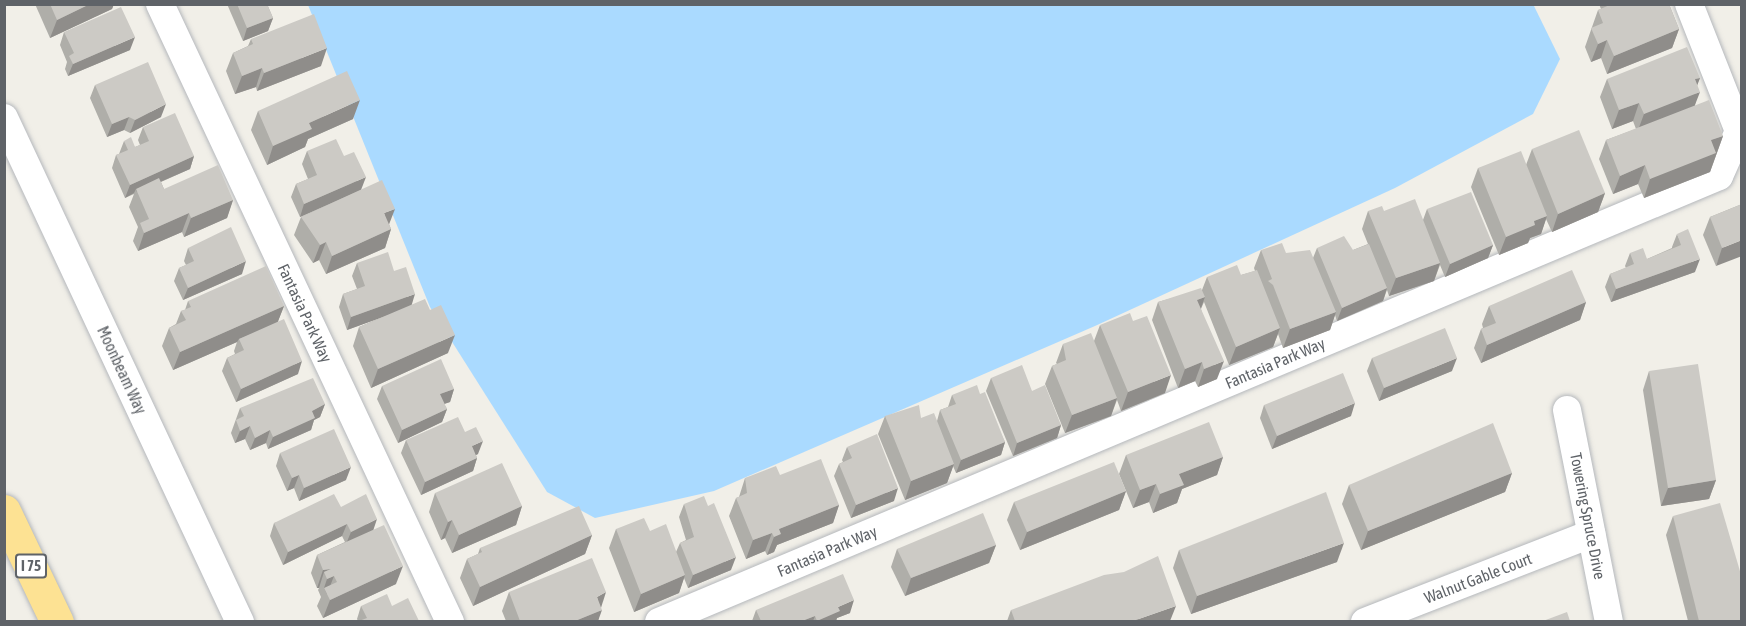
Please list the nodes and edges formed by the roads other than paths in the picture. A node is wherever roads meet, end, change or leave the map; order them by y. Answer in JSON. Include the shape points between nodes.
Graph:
{"nodes":[{"id":1,"x":160,"y":4,"type":"edge"},
{"id":2,"x":1689,"y":4,"type":"edge"},
{"id":3,"x":4,"y":118,"type":"edge"},
{"id":4,"x":1567,"y":410,"type":"dead end"},
{"id":5,"x":4,"y":511,"type":"edge"},
{"id":6,"x":1591,"y":534,"type":"junction"},
{"id":7,"x":57,"y":621,"type":"edge"},
{"id":8,"x":240,"y":621,"type":"edge"},
{"id":9,"x":450,"y":621,"type":"edge"},
{"id":10,"x":659,"y":621,"type":"edge"},
{"id":11,"x":1365,"y":621,"type":"edge"},
{"id":12,"x":1609,"y":621,"type":"edge"}],
"edges":[{"from":1,"to":9,"type":"street","name":"Fantasia Park Way"},
{"from":2,"to":10,"type":"street","name":"Fantasia Park Way","via":[[1739,131],[1719,176]]},
{"from":3,"to":8,"type":"street","name":"Moonbeam Way"},
{"from":4,"to":6,"type":"street","name":"Towering Spruce Drive"},
{"from":5,"to":7,"type":"highway","number":"I 75"},
{"from":6,"to":11,"type":"street","name":"Walnut Gable Court"},
{"from":6,"to":12,"type":"street","name":"Towering Spruce Drive"}]}
